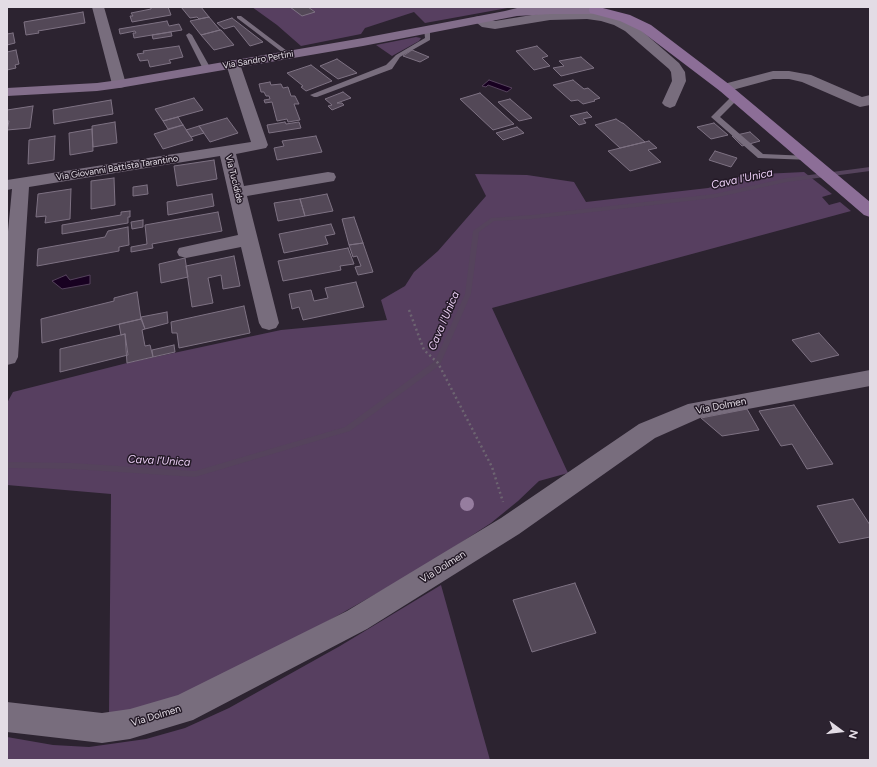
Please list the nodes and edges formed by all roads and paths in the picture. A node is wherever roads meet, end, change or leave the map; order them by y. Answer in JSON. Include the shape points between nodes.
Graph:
{"nodes":[{"id":1,"x":98,"y":7,"type":"edge"},
{"id":2,"x":535,"y":7,"type":"edge"},
{"id":3,"x":614,"y":7,"type":"edge"},
{"id":4,"x":623,"y":7,"type":"edge"},
{"id":5,"x":589,"y":9,"type":"edge"},
{"id":6,"x":507,"y":15,"type":"junction"},
{"id":7,"x":239,"y":17,"type":"dead end"},
{"id":8,"x":480,"y":20,"type":"junction"},
{"id":9,"x":427,"y":29,"type":"junction"},
{"id":10,"x":189,"y":35,"type":"dead end"},
{"id":11,"x":668,"y":44,"type":"junction"},
{"id":12,"x":289,"y":54,"type":"junction"},
{"id":13,"x":233,"y":64,"type":"junction"},
{"id":14,"x":207,"y":69,"type":"junction"},
{"id":15,"x":119,"y":84,"type":"junction"},
{"id":16,"x":10,"y":93,"type":"edge"},
{"id":17,"x":730,"y":93,"type":"junction"},
{"id":18,"x":314,"y":95,"type":"dead end"},
{"id":19,"x":870,"y":100,"type":"edge"},
{"id":20,"x":670,"y":103,"type":"dead end"},
{"id":21,"x":227,"y":150,"type":"junction"},
{"id":22,"x":813,"y":162,"type":"junction"},
{"id":23,"x":328,"y":177,"type":"dead end"},
{"id":24,"x":14,"y":184,"type":"edge"},
{"id":25,"x":237,"y":192,"type":"junction"},
{"id":26,"x":870,"y":211,"type":"edge"},
{"id":27,"x":249,"y":239,"type":"junction"},
{"id":28,"x":186,"y":252,"type":"dead end"},
{"id":29,"x":409,"y":310,"type":"dead end"},
{"id":30,"x":269,"y":323,"type":"dead end"},
{"id":31,"x":7,"y":357,"type":"edge"},
{"id":32,"x":870,"y":378,"type":"edge"},
{"id":33,"x":510,"y":526,"type":"junction"},
{"id":34,"x":7,"y":717,"type":"edge"}],
"edges":[{"from":1,"to":15,"type":"street"},
{"from":2,"to":6,"type":"street"},
{"from":3,"to":5,"type":"main road"},
{"from":4,"to":11,"type":"main road","via":[[652,26]]},
{"from":5,"to":6,"type":"street"},
{"from":5,"to":11,"type":"main road","via":[[640,24]]},
{"from":6,"to":8,"type":"street","name":"Via Sandro Pertini"},
{"from":7,"to":12,"type":"lane"},
{"from":8,"to":9,"type":"street","name":"Via Sandro Pertini"},
{"from":8,"to":20,"type":"street","via":[[496,25],[550,16],[587,15],[619,22],[630,28],[678,72],[679,81]]},
{"from":9,"to":12,"type":"street","name":"Via Sandro Pertini"},
{"from":9,"to":18,"type":"lane","via":[[428,39],[398,56],[389,67]]},
{"from":10,"to":14,"type":"lane"},
{"from":11,"to":17,"type":"main road"},
{"from":12,"to":13,"type":"street","name":"Via Sandro Pertini"},
{"from":13,"to":14,"type":"street","name":"Via Sandro Pertini"},
{"from":13,"to":21,"type":"street","name":"Via Tucidide","via":[[260,145]]},
{"from":14,"to":15,"type":"street","name":"Via Sandro Pertini"},
{"from":15,"to":16,"type":"street","name":"Via Sandro Pertini"},
{"from":17,"to":19,"type":"street","via":[[773,75],[789,75],[806,78],[860,102]]},
{"from":17,"to":22,"type":"main road"},
{"from":17,"to":22,"type":"lane","via":[[715,117],[761,156]]},
{"from":21,"to":24,"type":"street","name":"Via Giovanni Battista Tarantino"},
{"from":21,"to":25,"type":"street","name":"Via Tucidide"},
{"from":22,"to":26,"type":"main road"},
{"from":23,"to":25,"type":"street"},
{"from":24,"to":31,"type":"street"},
{"from":25,"to":27,"type":"street","name":"Via Tucidide"},
{"from":27,"to":28,"type":"street"},
{"from":27,"to":30,"type":"street","name":"Via Tucidide"},
{"from":29,"to":33,"type":"path","via":[[424,350],[438,362],[492,467]]},
{"from":32,"to":33,"type":"street","name":"Via Dolmen","via":[[696,410],[647,431]]},
{"from":33,"to":34,"type":"street","name":"Via Dolmen","via":[[357,620],[182,709],[130,724],[102,728]]}]}
